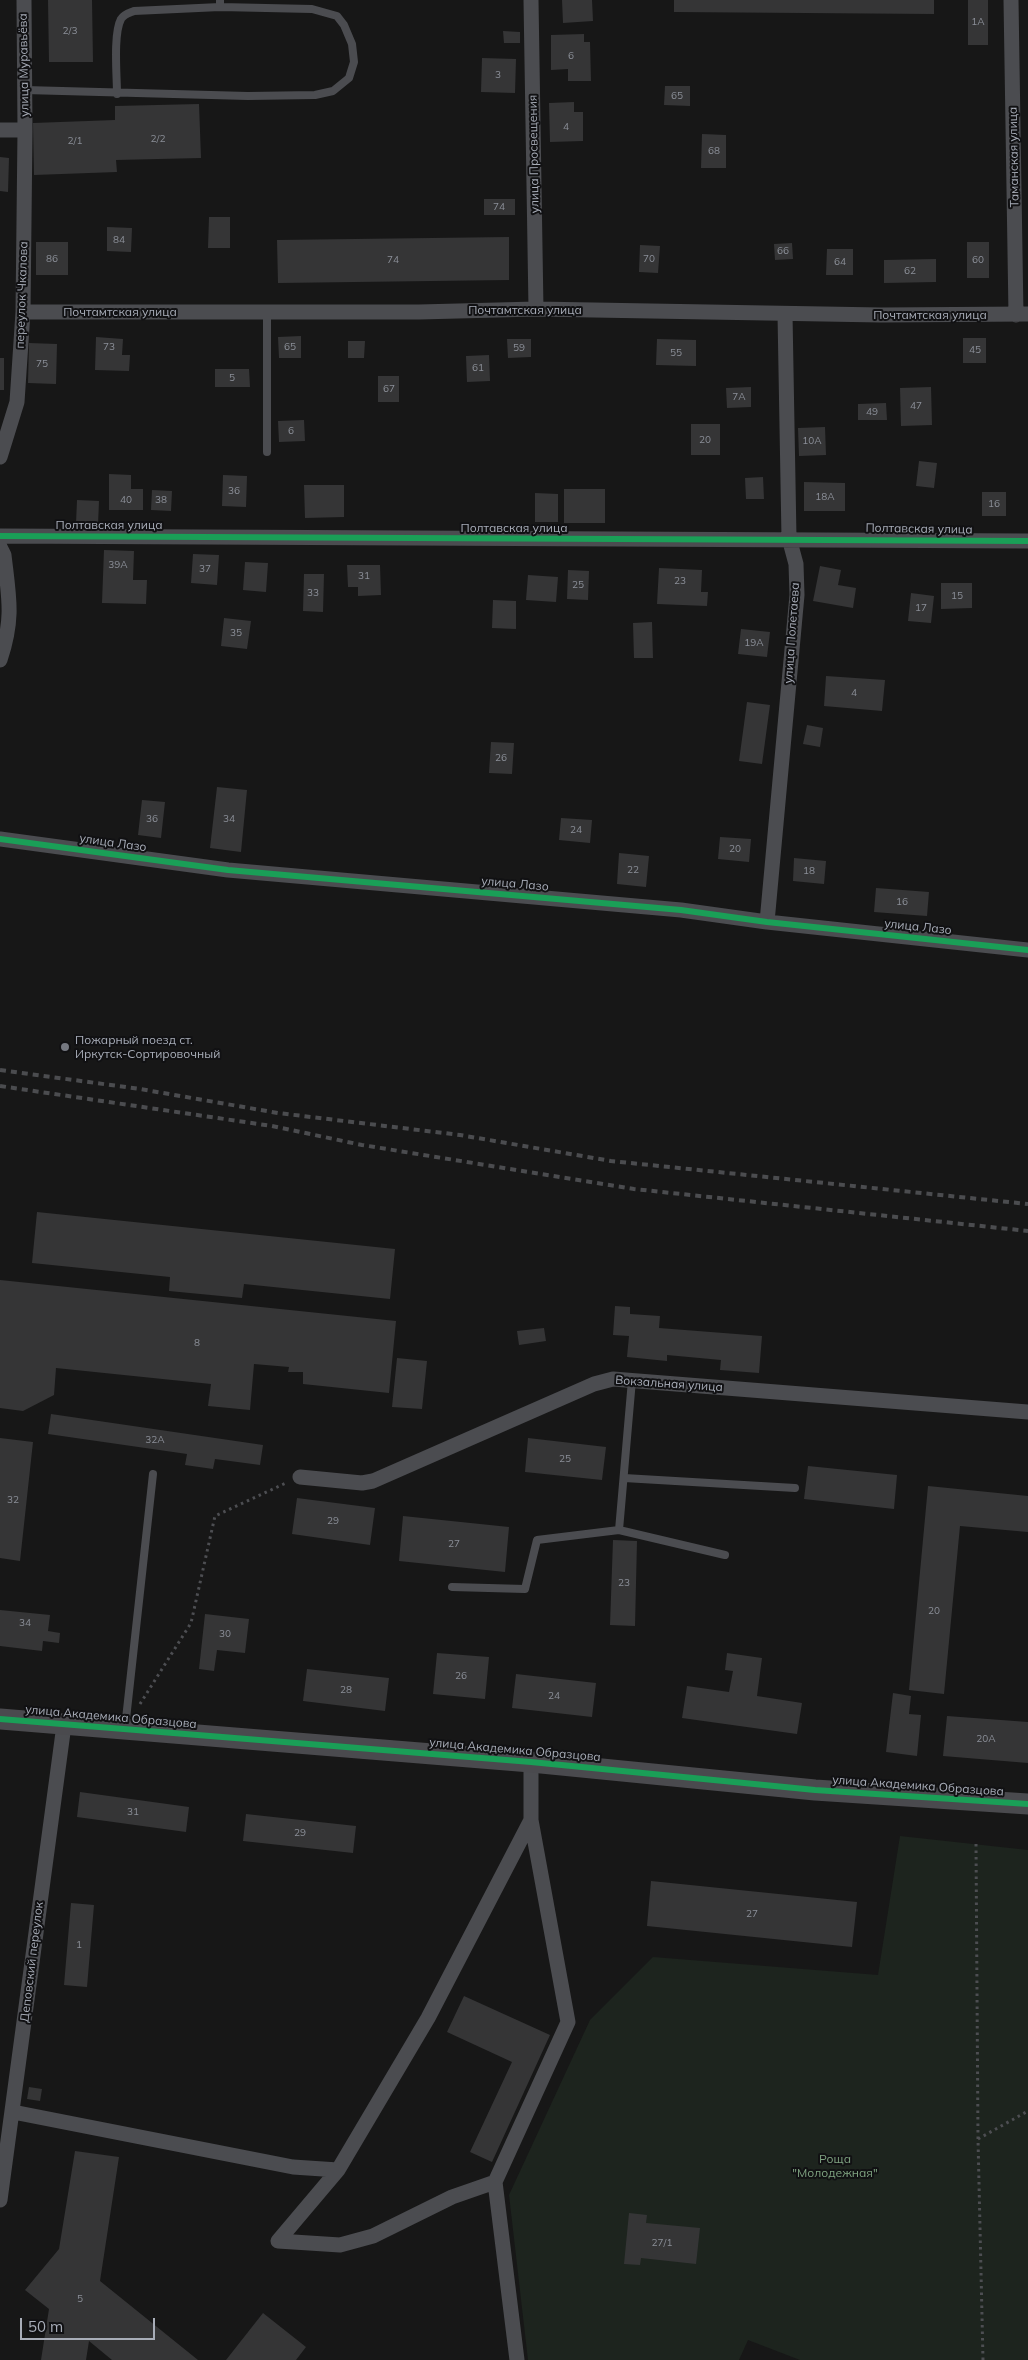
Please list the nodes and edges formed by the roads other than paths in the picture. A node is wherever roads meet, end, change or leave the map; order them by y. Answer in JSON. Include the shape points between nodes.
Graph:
{"nodes":[{"id":1,"x":24,"y":0,"type":"edge"},
{"id":2,"x":532,"y":0,"type":"edge"},
{"id":3,"x":1011,"y":0,"type":"edge"},
{"id":4,"x":220,"y":4,"type":"edge"},
{"id":5,"x":25,"y":90,"type":"junction"},
{"id":6,"x":117,"y":94,"type":"junction"},
{"id":7,"x":0,"y":130,"type":"edge"},
{"id":8,"x":25,"y":130,"type":"junction"},
{"id":9,"x":536,"y":309,"type":"junction"},
{"id":10,"x":23,"y":312,"type":"junction"},
{"id":11,"x":267,"y":312,"type":"junction"},
{"id":12,"x":785,"y":314,"type":"junction"},
{"id":13,"x":1022,"y":314,"type":"edge"},
{"id":14,"x":267,"y":452,"type":"dead end"},
{"id":15,"x":0,"y":457,"type":"edge"},
{"id":16,"x":0,"y":536,"type":"edge"},
{"id":17,"x":789,"y":538,"type":"junction"},
{"id":18,"x":1028,"y":541,"type":"edge"},
{"id":19,"x":0,"y":547,"type":"edge"},
{"id":20,"x":0,"y":660,"type":"edge"},
{"id":21,"x":0,"y":839,"type":"edge"},
{"id":22,"x":767,"y":922,"type":"junction"},
{"id":23,"x":1028,"y":950,"type":"edge"},
{"id":24,"x":632,"y":1380,"type":"junction"},
{"id":25,"x":1028,"y":1412,"type":"edge"},
{"id":26,"x":153,"y":1474,"type":"dead end"},
{"id":27,"x":300,"y":1477,"type":"road end"},
{"id":28,"x":624,"y":1478,"type":"junction"},
{"id":29,"x":795,"y":1488,"type":"dead end"},
{"id":30,"x":620,"y":1530,"type":"junction"},
{"id":31,"x":725,"y":1555,"type":"dead end"},
{"id":32,"x":452,"y":1587,"type":"dead end"},
{"id":33,"x":0,"y":1719,"type":"edge"},
{"id":34,"x":64,"y":1725,"type":"junction"},
{"id":35,"x":125,"y":1730,"type":"junction"},
{"id":36,"x":532,"y":1762,"type":"junction"},
{"id":37,"x":1028,"y":1804,"type":"edge"},
{"id":38,"x":531,"y":1820,"type":"junction"},
{"id":39,"x":13,"y":2112,"type":"junction"},
{"id":40,"x":338,"y":2170,"type":"junction"},
{"id":41,"x":495,"y":2182,"type":"junction"},
{"id":42,"x":0,"y":2200,"type":"edge"},
{"id":43,"x":517,"y":2360,"type":"edge"}],
"edges":[{"from":1,"to":5,"type":"street","name":"улица Муравьёва"},
{"from":2,"to":9,"type":"street","name":"улица Просвещения"},
{"from":3,"to":13,"type":"street","name":"Таманская улица"},
{"from":4,"to":6,"type":"lane","via":[[134,10],[126,14],[120,20],[117,40]]},
{"from":4,"to":6,"type":"lane","via":[[312,9],[337,16],[352,44],[354,62],[349,78],[334,91],[315,94]]},
{"from":5,"to":6,"type":"lane"},
{"from":5,"to":8,"type":"street","name":"улица Муравьёва"},
{"from":7,"to":8,"type":"street"},
{"from":8,"to":10,"type":"street","name":"переулок Чкалова"},
{"from":9,"to":11,"type":"street","name":"Почтамтская улица"},
{"from":9,"to":12,"type":"street","name":"Почтамтская улица"},
{"from":10,"to":11,"type":"street","name":"Почтамтская улица"},
{"from":10,"to":15,"type":"street","name":"переулок Чкалова","via":[[17,402]]},
{"from":11,"to":14,"type":"lane"},
{"from":12,"to":13,"type":"street","name":"Почтамтская улица"},
{"from":12,"to":17,"type":"street","name":"улица Полетаева"},
{"from":16,"to":17,"type":"street","name":"Полтавская улица"},
{"from":17,"to":18,"type":"street","name":"Полтавская улица"},
{"from":17,"to":22,"type":"street","name":"улица Полетаева","via":[[796,564],[797,595]]},
{"from":19,"to":20,"type":"street","via":[[4,555],[10,615]]},
{"from":21,"to":22,"type":"street","name":"улица Лазо","via":[[228,870],[681,910]]},
{"from":22,"to":23,"type":"street","name":"улица Лазо"},
{"from":24,"to":25,"type":"street","name":"Вокзальная улица"},
{"from":24,"to":27,"type":"street","name":"Вокзальная улица","via":[[613,1379],[594,1384],[374,1481],[362,1483]]},
{"from":24,"to":28,"type":"lane"},
{"from":26,"to":35,"type":"lane"},
{"from":28,"to":29,"type":"lane"},
{"from":28,"to":30,"type":"lane"},
{"from":30,"to":31,"type":"lane"},
{"from":30,"to":32,"type":"lane","via":[[537,1540],[525,1589]]},
{"from":33,"to":34,"type":"street","name":"улица Академика Образцова"},
{"from":34,"to":35,"type":"street","name":"улица Академика Образцова"},
{"from":34,"to":39,"type":"street","name":"Деповский переулок"},
{"from":35,"to":36,"type":"street","name":"улица Академика Образцова"},
{"from":36,"to":37,"type":"street","name":"улица Академика Образцова","via":[[815,1790]]},
{"from":36,"to":38,"type":"street"},
{"from":38,"to":40,"type":"street","via":[[428,2018]]},
{"from":38,"to":41,"type":"street","via":[[568,2022]]},
{"from":39,"to":40,"type":"street","via":[[293,2167]]},
{"from":39,"to":42,"type":"street","name":"Деповский переулок"},
{"from":40,"to":41,"type":"street","via":[[278,2241],[340,2245],[373,2236],[452,2197]]},
{"from":41,"to":43,"type":"street"}]}
